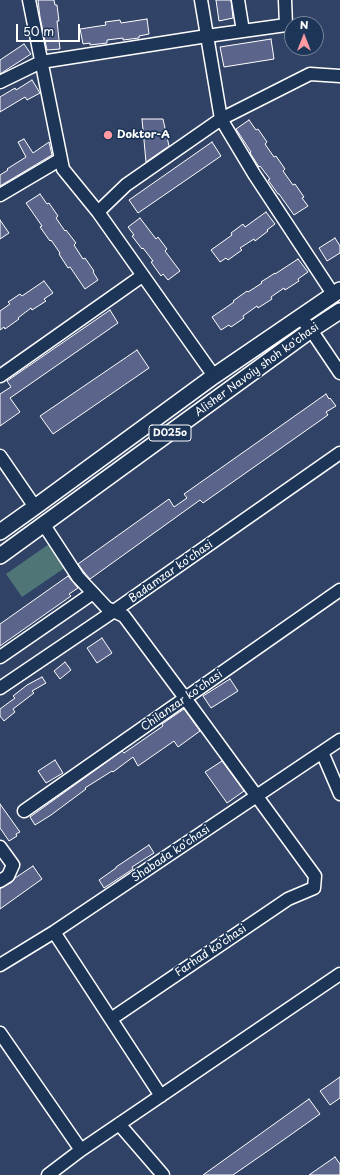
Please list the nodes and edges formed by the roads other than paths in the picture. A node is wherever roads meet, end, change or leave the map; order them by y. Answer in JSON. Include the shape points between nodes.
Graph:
{"nodes":[{"id":1,"x":29,"y":0,"type":"edge"},
{"id":2,"x":201,"y":0,"type":"edge"},
{"id":3,"x":238,"y":0,"type":"edge"},
{"id":4,"x":285,"y":0,"type":"edge"},
{"id":5,"x":243,"y":31,"type":"junction"},
{"id":6,"x":207,"y":36,"type":"junction"},
{"id":7,"x":41,"y":62,"type":"junction"},
{"id":8,"x":340,"y":76,"type":"edge"},
{"id":9,"x":0,"y":82,"type":"edge"},
{"id":10,"x":221,"y":118,"type":"junction"},
{"id":11,"x":61,"y":159,"type":"junction"},
{"id":12,"x":0,"y":195,"type":"edge"},
{"id":13,"x":98,"y":212,"type":"junction"},
{"id":14,"x":142,"y":276,"type":"junction"},
{"id":15,"x":337,"y":292,"type":"edge"},
{"id":16,"x":340,"y":310,"type":"edge"},
{"id":17,"x":300,"y":317,"type":"junction"},
{"id":18,"x":311,"y":330,"type":"junction"},
{"id":19,"x":340,"y":374,"type":"edge"},
{"id":20,"x":0,"y":376,"type":"edge"},
{"id":21,"x":214,"y":376,"type":"junction"},
{"id":22,"x":340,"y":453,"type":"edge"},
{"id":23,"x":0,"y":456,"type":"edge"},
{"id":24,"x":35,"y":507,"type":"junction"},
{"id":25,"x":44,"y":525,"type":"junction"},
{"id":26,"x":0,"y":532,"type":"edge"},
{"id":27,"x":0,"y":556,"type":"edge"},
{"id":28,"x":340,"y":590,"type":"edge"},
{"id":29,"x":93,"y":593,"type":"junction"},
{"id":30,"x":114,"y":611,"type":"junction"},
{"id":31,"x":0,"y":657,"type":"edge"},
{"id":32,"x":0,"y":688,"type":"edge"},
{"id":33,"x":185,"y":698,"type":"junction"},
{"id":34,"x":340,"y":740,"type":"edge"},
{"id":35,"x":322,"y":752,"type":"junction"},
{"id":36,"x":340,"y":794,"type":"edge"},
{"id":37,"x":256,"y":796,"type":"junction"},
{"id":38,"x":24,"y":811,"type":"dead end"},
{"id":39,"x":0,"y":847,"type":"edge"},
{"id":40,"x":0,"y":881,"type":"edge"},
{"id":41,"x":54,"y":932,"type":"junction"},
{"id":42,"x":0,"y":965,"type":"edge"},
{"id":43,"x":340,"y":974,"type":"edge"},
{"id":44,"x":111,"y":1019,"type":"junction"},
{"id":45,"x":0,"y":1033,"type":"edge"},
{"id":46,"x":161,"y":1096,"type":"junction"},
{"id":47,"x":119,"y":1124,"type":"junction"},
{"id":48,"x":81,"y":1150,"type":"junction"},
{"id":49,"x":48,"y":1175,"type":"edge"},
{"id":50,"x":163,"y":1175,"type":"edge"}],
"edges":[{"from":1,"to":7,"type":"street"},
{"from":2,"to":6,"type":"street"},
{"from":3,"to":5,"type":"street"},
{"from":4,"to":5,"type":"street","via":[[286,25]]},
{"from":5,"to":6,"type":"street"},
{"from":6,"to":7,"type":"street"},
{"from":6,"to":10,"type":"street"},
{"from":7,"to":9,"type":"street"},
{"from":7,"to":11,"type":"street"},
{"from":8,"to":10,"type":"street","via":[[310,74]]},
{"from":10,"to":13,"type":"street","via":[[126,185]]},
{"from":10,"to":15,"type":"street","via":[[254,174]]},
{"from":11,"to":12,"type":"street"},
{"from":11,"to":13,"type":"street","via":[[63,169]]},
{"from":13,"to":14,"type":"street"},
{"from":14,"to":20,"type":"street"},
{"from":14,"to":21,"type":"street"},
{"from":15,"to":17,"type":"main road","name":"Alisher Navoiy shoh ko'chasi","number":"D025o"},
{"from":16,"to":18,"type":"main road","name":"Alisher Navoiy shoh ko'chasi","number":"D025o"},
{"from":17,"to":18,"type":"street"},
{"from":17,"to":21,"type":"main road","name":"Alisher Navoiy shoh ko'chasi","number":"D025o"},
{"from":18,"to":19,"type":"street"},
{"from":18,"to":25,"type":"main road","name":"Alisher Navoiy shoh ko'chasi","number":"D025o"},
{"from":21,"to":24,"type":"main road","name":"Alisher Navoiy shoh ko'chasi","number":"D025o"},
{"from":22,"to":30,"type":"street","name":"Badamzar ko'chasi"},
{"from":23,"to":24,"type":"street"},
{"from":24,"to":26,"type":"main road","name":"Alisher Navoiy shoh ko'chasi","number":"D025o"},
{"from":25,"to":27,"type":"main road","name":"Alisher Navoiy shoh ko'chasi","number":"D025o"},
{"from":25,"to":29,"type":"street","via":[[78,577]]},
{"from":28,"to":33,"type":"street","name":"Chilanzar ko'chasi"},
{"from":29,"to":30,"type":"street","via":[[107,608]]},
{"from":29,"to":31,"type":"street"},
{"from":30,"to":32,"type":"street","name":"Badamzar ko'chasi"},
{"from":30,"to":33,"type":"street","via":[[124,616]]},
{"from":33,"to":37,"type":"street"},
{"from":33,"to":38,"type":"street","name":"Chilanzar ko'chasi"},
{"from":34,"to":35,"type":"street","name":"Shabada ko'chasi"},
{"from":35,"to":36,"type":"street"},
{"from":35,"to":37,"type":"street","name":"Shabada ko'chasi"},
{"from":37,"to":41,"type":"street","name":"Shabada ko'chasi"},
{"from":37,"to":44,"type":"street","name":"Farhad ko'chasi","via":[[315,876],[314,888],[288,899]]},
{"from":39,"to":40,"type":"street","via":[[14,865],[8,876]]},
{"from":41,"to":42,"type":"street","name":"Shabada ko'chasi"},
{"from":41,"to":44,"type":"street"},
{"from":43,"to":46,"type":"street"},
{"from":44,"to":46,"type":"street"},
{"from":45,"to":48,"type":"street"},
{"from":46,"to":47,"type":"street"},
{"from":47,"to":48,"type":"street"},
{"from":47,"to":50,"type":"street"},
{"from":48,"to":49,"type":"street"}]}
